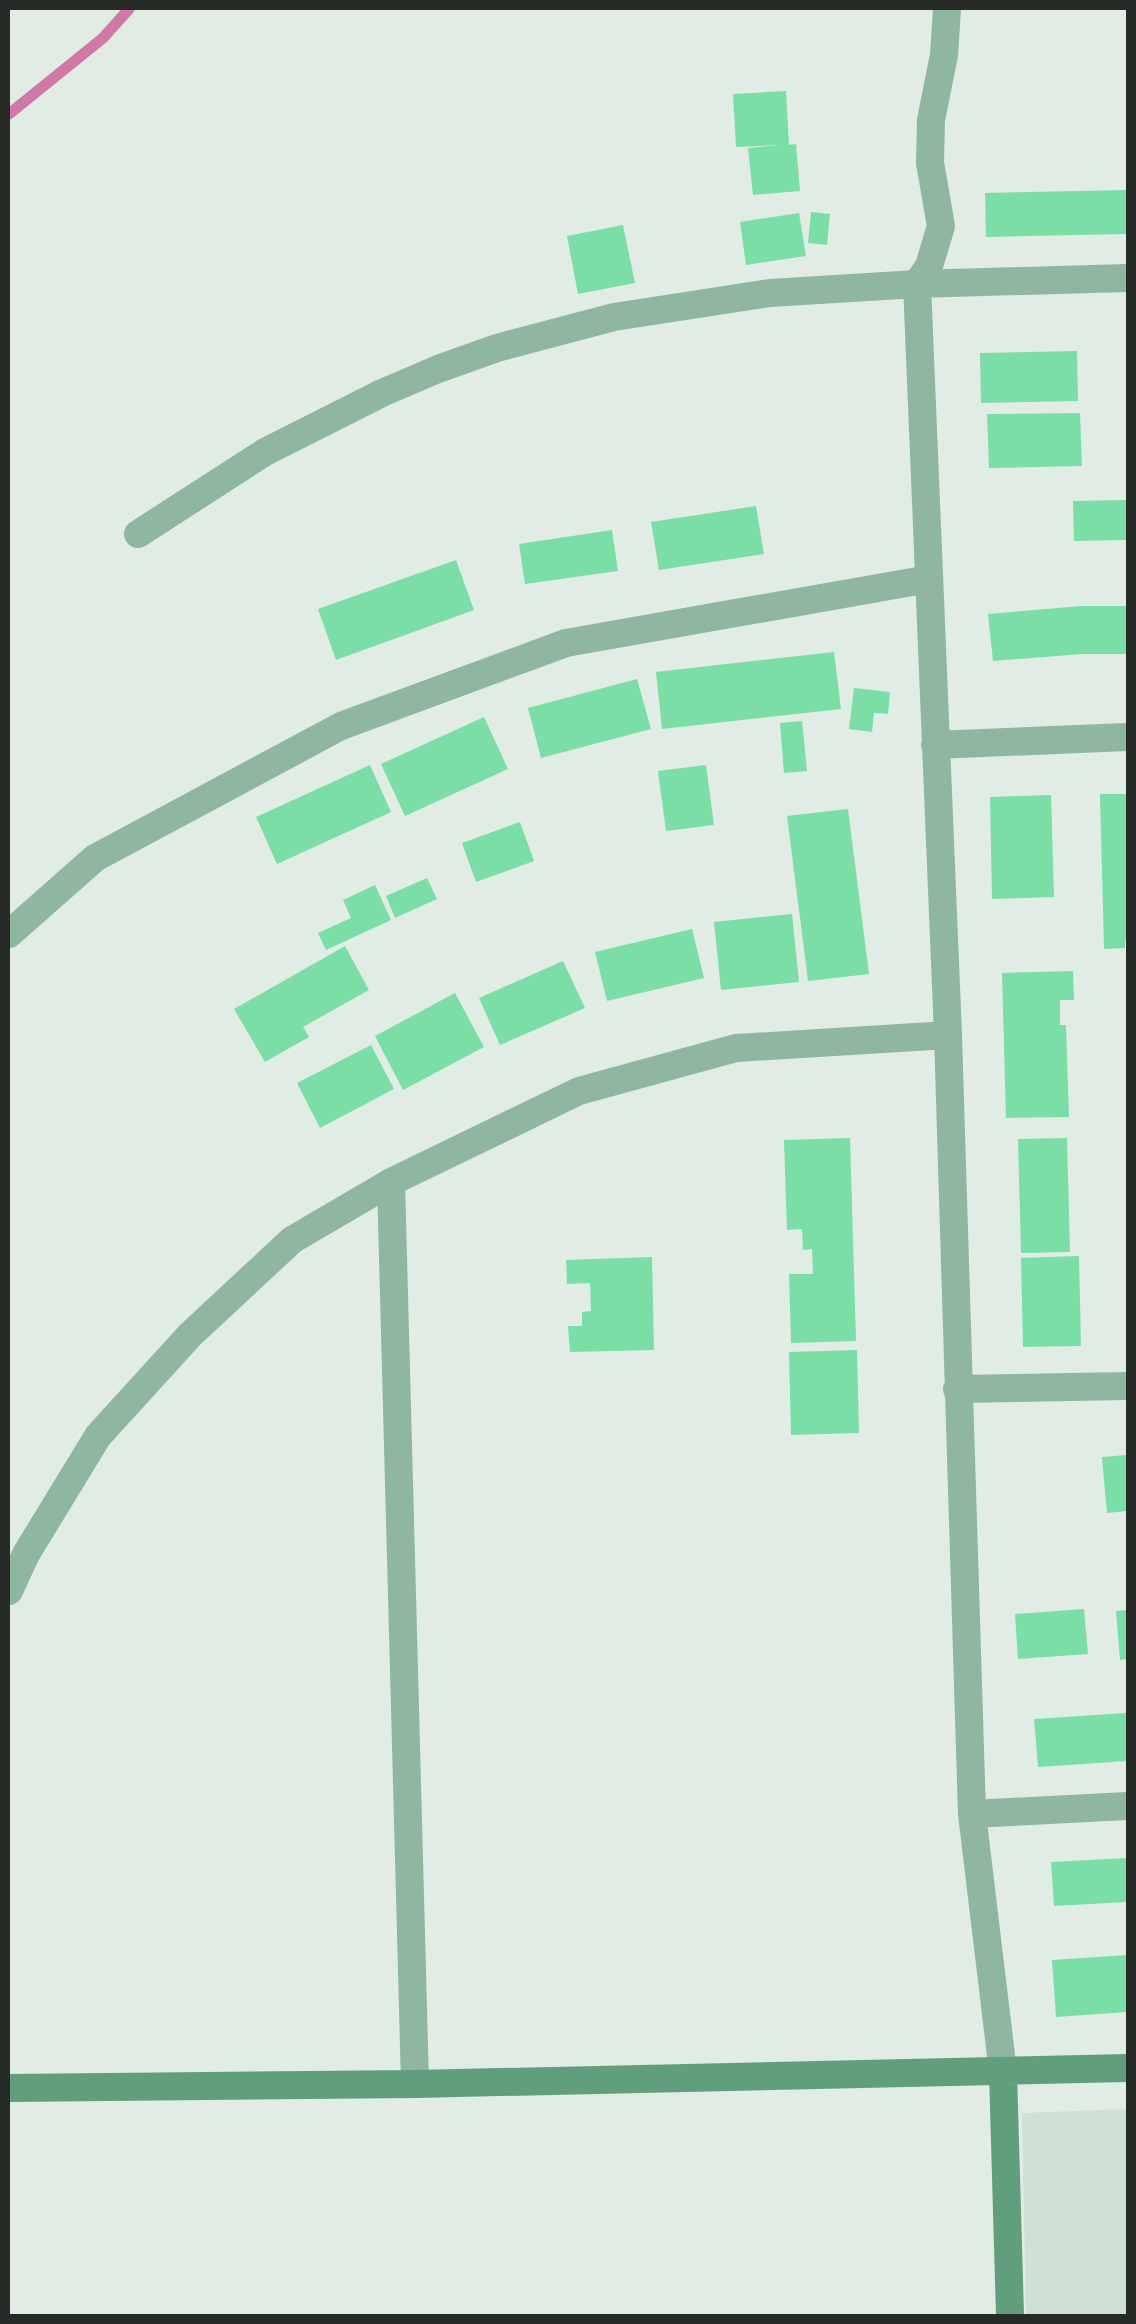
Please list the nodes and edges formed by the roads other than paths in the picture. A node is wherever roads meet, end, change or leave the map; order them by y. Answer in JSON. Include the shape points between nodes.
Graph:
{"nodes":[{"id":1,"x":947,"y":9,"type":"edge"},
{"id":2,"x":1127,"y":278,"type":"edge"},
{"id":3,"x":917,"y":284,"type":"junction"},
{"id":4,"x":138,"y":534,"type":"dead end"},
{"id":5,"x":930,"y":579,"type":"junction"},
{"id":6,"x":1127,"y":737,"type":"edge"},
{"id":7,"x":935,"y":745,"type":"junction"},
{"id":8,"x":9,"y":934,"type":"edge"},
{"id":9,"x":948,"y":1035,"type":"junction"},
{"id":10,"x":391,"y":1182,"type":"junction"},
{"id":11,"x":1127,"y":1386,"type":"edge"},
{"id":12,"x":957,"y":1389,"type":"junction"},
{"id":13,"x":9,"y":1592,"type":"edge"},
{"id":14,"x":1127,"y":1806,"type":"edge"},
{"id":15,"x":972,"y":1814,"type":"junction"},
{"id":16,"x":1127,"y":2068,"type":"edge"},
{"id":17,"x":1003,"y":2072,"type":"junction"},
{"id":18,"x":416,"y":2084,"type":"junction"},
{"id":19,"x":9,"y":2088,"type":"edge"},
{"id":20,"x":1010,"y":2315,"type":"edge"}],
"edges":[{"from":1,"to":3,"type":"street","via":[[944,55],[931,120],[930,163],[941,226],[929,266]]},
{"from":2,"to":3,"type":"street"},
{"from":3,"to":4,"type":"street","via":[[770,293],[614,316],[497,348],[438,368],[382,393],[265,452]]},
{"from":3,"to":5,"type":"street"},
{"from":5,"to":7,"type":"street"},
{"from":5,"to":8,"type":"street","via":[[566,643],[341,726],[95,858]]},
{"from":6,"to":7,"type":"street"},
{"from":7,"to":9,"type":"street"},
{"from":9,"to":10,"type":"street","via":[[736,1048],[580,1091]]},
{"from":9,"to":12,"type":"street"},
{"from":10,"to":13,"type":"street","via":[[292,1240],[190,1335],[98,1436],[26,1554]]},
{"from":10,"to":18,"type":"street"},
{"from":11,"to":12,"type":"street"},
{"from":12,"to":15,"type":"street"},
{"from":14,"to":15,"type":"street"},
{"from":15,"to":17,"type":"street"},
{"from":16,"to":17,"type":"street"},
{"from":17,"to":18,"type":"street"},
{"from":17,"to":20,"type":"street"},
{"from":18,"to":19,"type":"street"}]}
